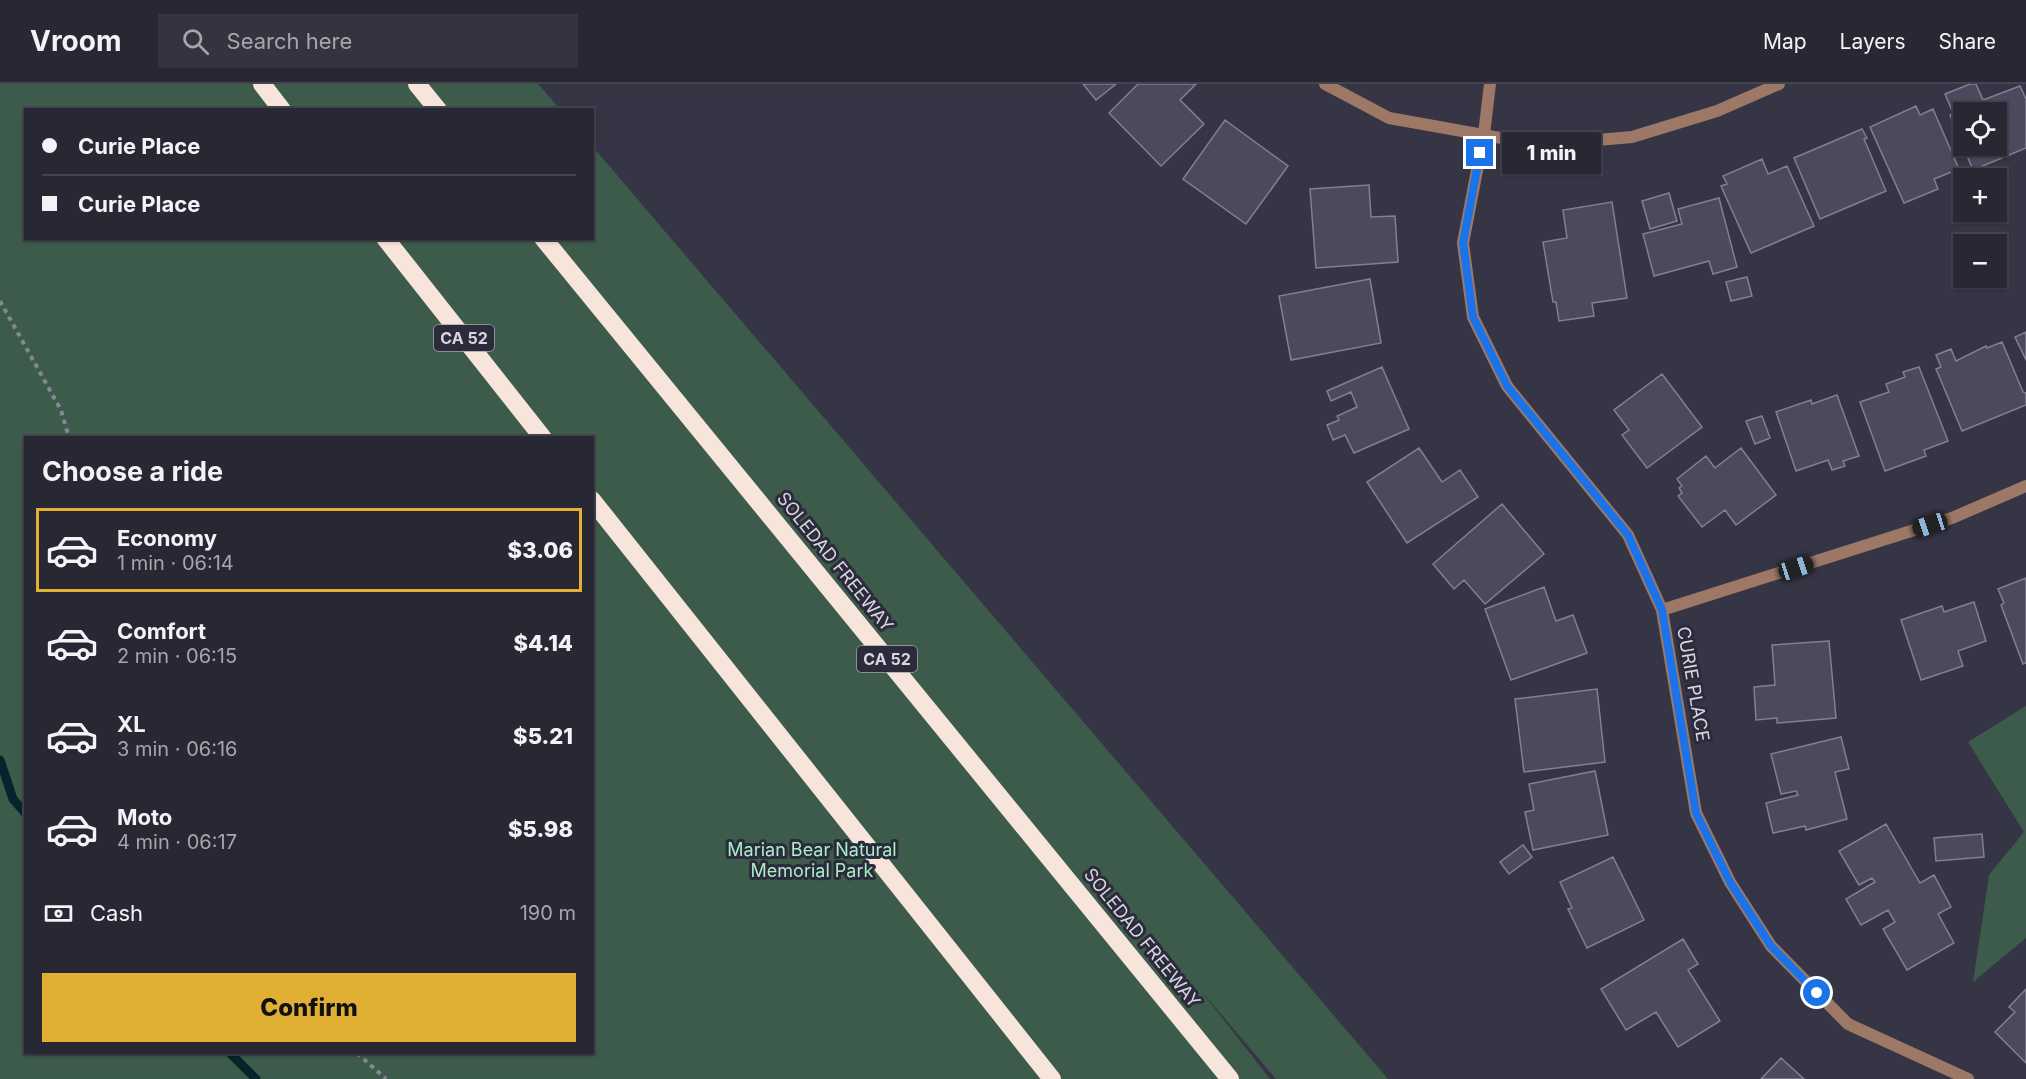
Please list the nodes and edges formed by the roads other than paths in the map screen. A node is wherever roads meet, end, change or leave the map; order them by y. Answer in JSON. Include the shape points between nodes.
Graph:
{"nodes":[{"id":1,"x":262,"y":84,"type":"edge"},
{"id":2,"x":417,"y":84,"type":"edge"},
{"id":3,"x":1325,"y":84,"type":"edge"},
{"id":4,"x":1490,"y":84,"type":"edge"},
{"id":5,"x":1779,"y":84,"type":"edge"},
{"id":6,"x":280,"y":108,"type":"edge"},
{"id":7,"x":436,"y":108,"type":"edge"},
{"id":8,"x":1484,"y":134,"type":"junction"},
{"id":9,"x":387,"y":240,"type":"edge"},
{"id":10,"x":545,"y":240,"type":"edge"},
{"id":11,"x":541,"y":436,"type":"edge"},
{"id":12,"x":2026,"y":486,"type":"edge"},
{"id":13,"x":594,"y":503,"type":"edge"},
{"id":14,"x":1662,"y":610,"type":"junction"},
{"id":15,"x":1052,"y":1079,"type":"edge"},
{"id":16,"x":1230,"y":1079,"type":"edge"},
{"id":17,"x":1968,"y":1079,"type":"edge"}],
"edges":[{"from":1,"to":6,"type":"highway"},
{"from":2,"to":7,"type":"highway"},
{"from":3,"to":8,"type":"street","via":[[1389,118]]},
{"from":4,"to":8,"type":"street","name":"CURIE PLACE"},
{"from":5,"to":8,"type":"street","via":[[1718,111],[1632,137],[1540,145]]},
{"from":8,"to":14,"type":"street","name":"CURIE PLACE","via":[[1463,243],[1473,317],[1507,386],[1628,535]]},
{"from":9,"to":11,"type":"highway","number":"CA 52"},
{"from":10,"to":16,"type":"highway","name":"SOLEDAD FREEWAY","number":"CA 52"},
{"from":12,"to":14,"type":"street","via":[[1952,518]]},
{"from":13,"to":15,"type":"highway"},
{"from":14,"to":17,"type":"street","name":"CURIE PLACE","via":[[1696,813],[1730,882],[1771,946],[1848,1024]]}]}
